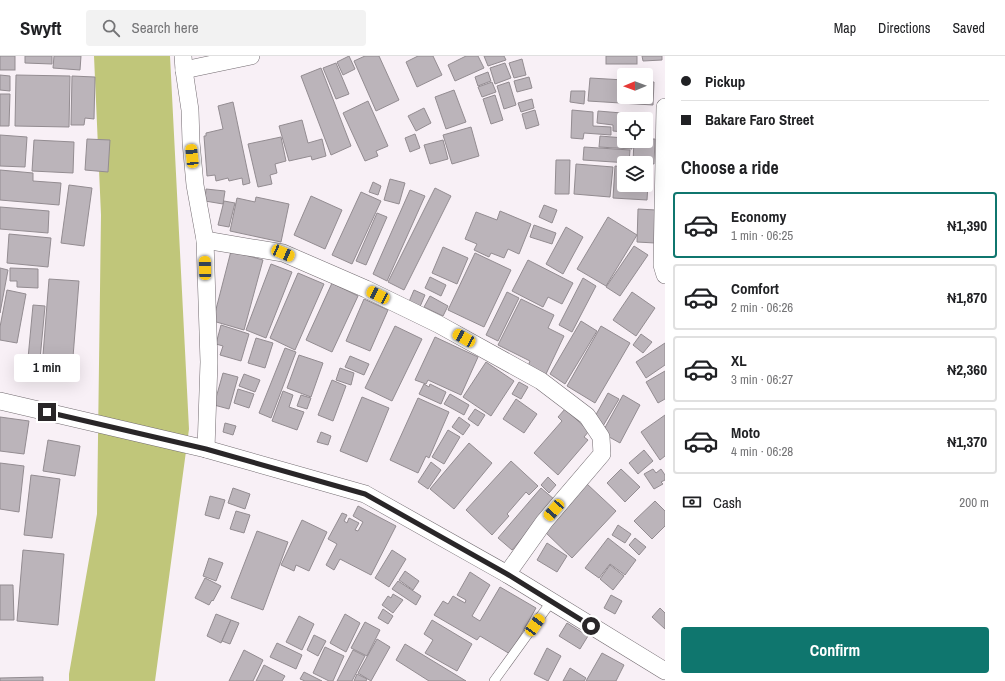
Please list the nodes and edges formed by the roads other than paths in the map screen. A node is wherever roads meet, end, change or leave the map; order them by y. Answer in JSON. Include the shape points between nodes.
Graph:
{"nodes":[{"id":1,"x":251,"y":56,"type":"edge"},
{"id":2,"x":183,"y":63,"type":"edge"},
{"id":3,"x":665,"y":107,"type":"edge"},
{"id":4,"x":205,"y":240,"type":"junction"},
{"id":5,"x":665,"y":275,"type":"edge"},
{"id":6,"x":0,"y":401,"type":"edge"},
{"id":7,"x":204,"y":448,"type":"junction"},
{"id":8,"x":507,"y":574,"type":"junction"},
{"id":9,"x":551,"y":602,"type":"junction"},
{"id":10,"x":665,"y":671,"type":"edge"},
{"id":11,"x":494,"y":681,"type":"edge"}],
"edges":[{"from":1,"to":2,"type":"street"},
{"from":2,"to":4,"type":"street","via":[[196,185]]},
{"from":3,"to":5,"type":"street","via":[[662,265]]},
{"from":4,"to":7,"type":"street","via":[[209,362]]},
{"from":4,"to":8,"type":"street","via":[[283,253],[366,289],[438,324],[541,381],[587,416],[601,437],[602,454],[544,522]]},
{"from":6,"to":7,"type":"street"},
{"from":7,"to":8,"type":"street","via":[[365,494]]},
{"from":8,"to":9,"type":"street"},
{"from":9,"to":10,"type":"street"},
{"from":9,"to":11,"type":"lane"}]}
